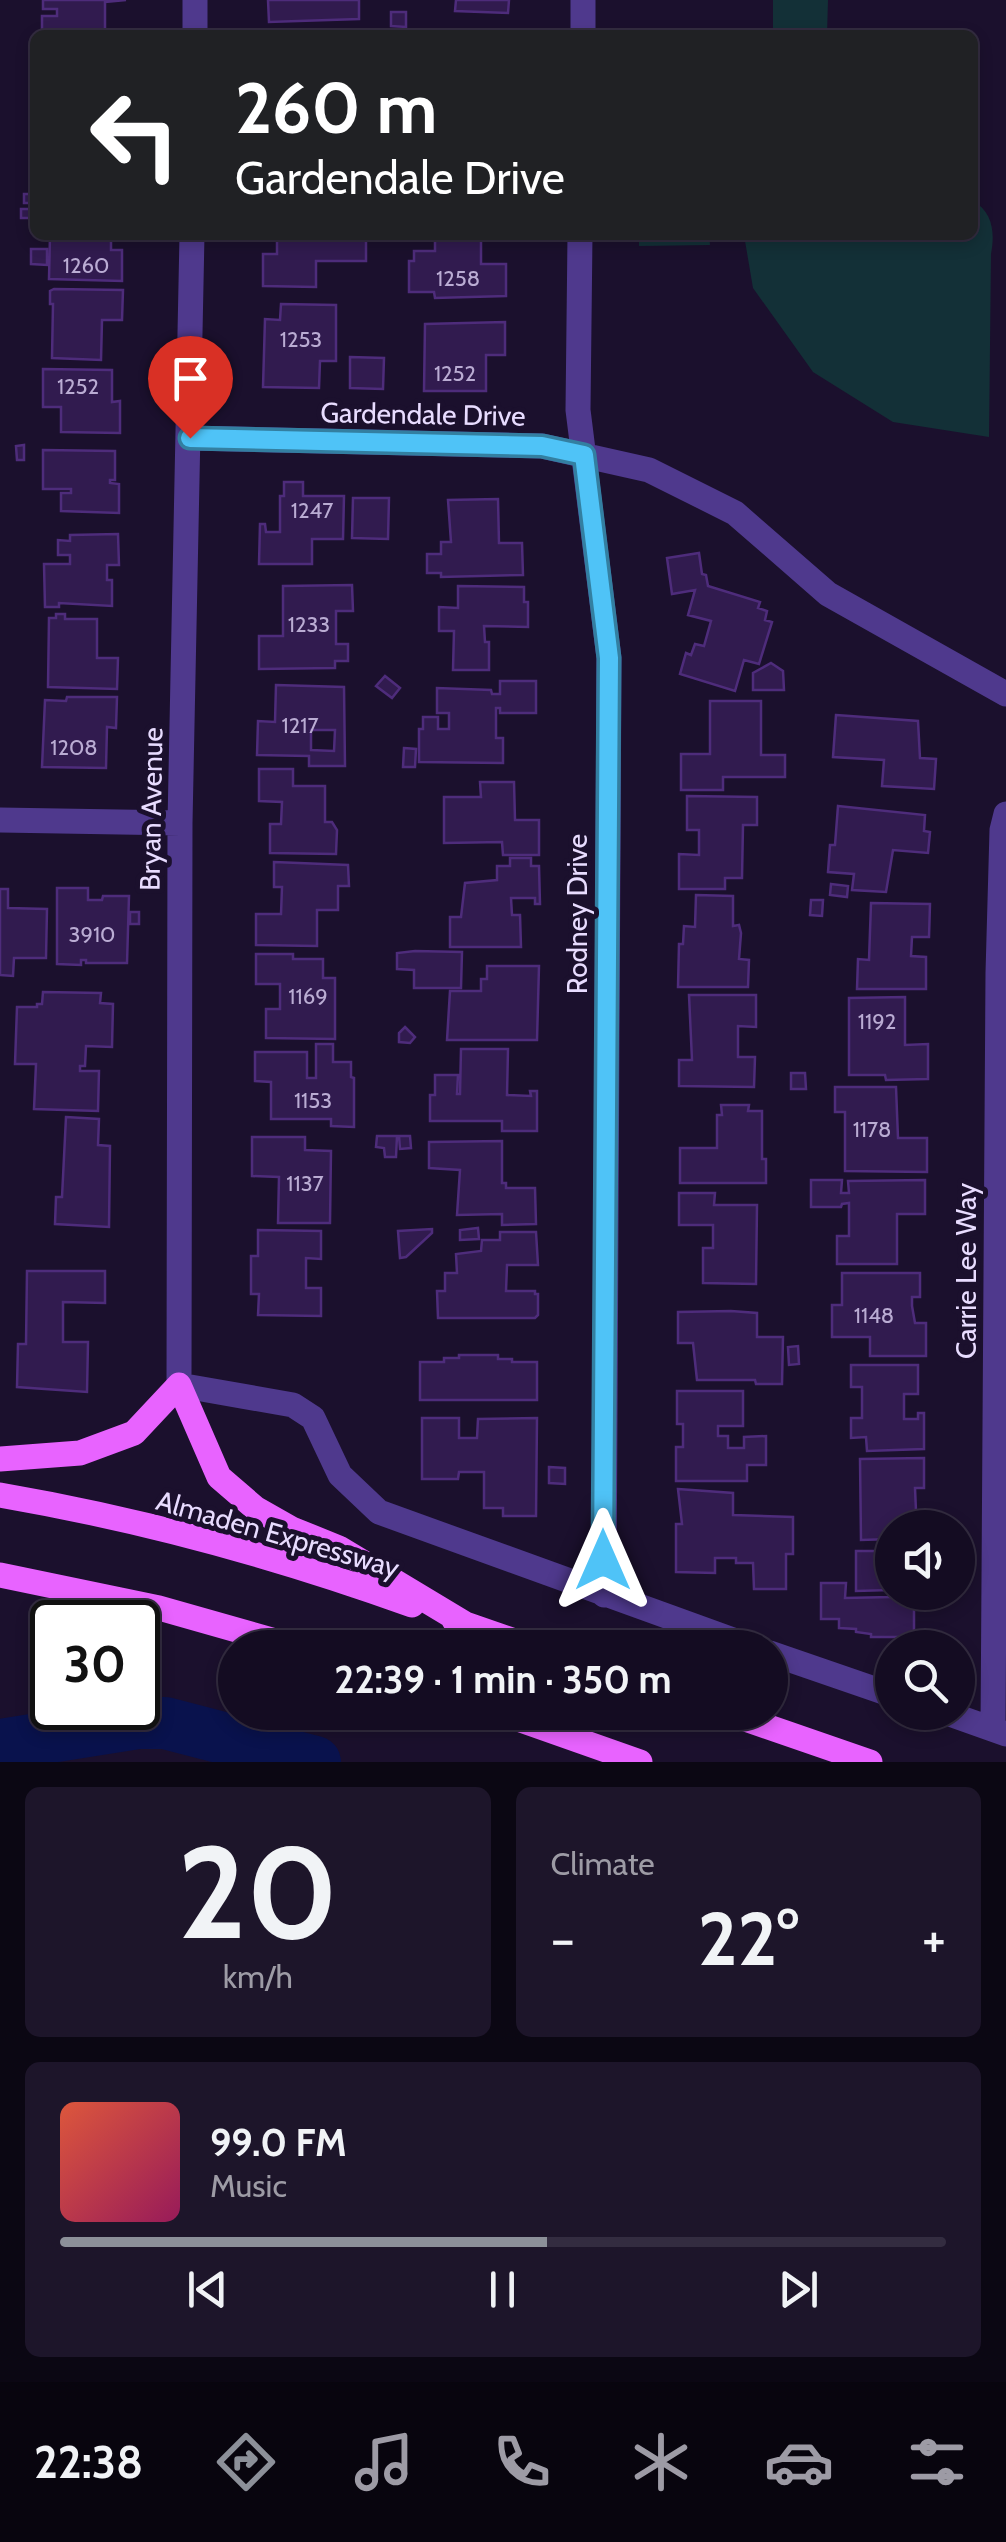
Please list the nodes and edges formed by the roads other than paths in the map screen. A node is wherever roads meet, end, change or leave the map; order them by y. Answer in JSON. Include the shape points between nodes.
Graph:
{"nodes":[{"id":1,"x":195,"y":0,"type":"edge"},
{"id":2,"x":583,"y":0,"type":"edge"},
{"id":3,"x":195,"y":30,"type":"edge"},
{"id":4,"x":583,"y":30,"type":"edge"},
{"id":5,"x":192,"y":240,"type":"edge"},
{"id":6,"x":580,"y":240,"type":"edge"},
{"id":7,"x":190,"y":438,"type":"junction"},
{"id":8,"x":584,"y":455,"type":"junction"},
{"id":9,"x":1006,"y":694,"type":"edge"},
{"id":10,"x":1006,"y":814,"type":"edge"},
{"id":11,"x":0,"y":820,"type":"edge"},
{"id":12,"x":180,"y":823,"type":"junction"},
{"id":13,"x":179,"y":1385,"type":"junction"},
{"id":14,"x":0,"y":1459,"type":"edge"},
{"id":15,"x":0,"y":1495,"type":"edge"},
{"id":16,"x":0,"y":1575,"type":"edge"},
{"id":17,"x":604,"y":1595,"type":"junction"},
{"id":18,"x":467,"y":1624,"type":"junction"},
{"id":19,"x":237,"y":1630,"type":"edge"},
{"id":20,"x":484,"y":1630,"type":"edge"},
{"id":21,"x":704,"y":1630,"type":"edge"},
{"id":22,"x":788,"y":1659,"type":"edge"},
{"id":23,"x":875,"y":1689,"type":"edge"},
{"id":24,"x":975,"y":1723,"type":"edge"},
{"id":25,"x":549,"y":1730,"type":"edge"},
{"id":26,"x":777,"y":1730,"type":"edge"},
{"id":27,"x":999,"y":1732,"type":"edge"},
{"id":28,"x":640,"y":1762,"type":"edge"},
{"id":29,"x":870,"y":1762,"type":"edge"}],
"edges":[{"from":1,"to":3,"type":"street"},
{"from":2,"to":4,"type":"street"},
{"from":5,"to":7,"type":"street","name":"Bryan Avenue"},
{"from":6,"to":8,"type":"street","name":"Rodney Drive","via":[[578,410]]},
{"from":7,"to":8,"type":"street","name":"Gardendale Drive","via":[[542,446]]},
{"from":7,"to":12,"type":"street","name":"Bryan Avenue"},
{"from":8,"to":9,"type":"street","name":"Gardendale Drive","via":[[649,470],[736,513],[828,594]]},
{"from":8,"to":17,"type":"street","name":"Rodney Drive","via":[[609,658]]},
{"from":10,"to":27,"type":"street","name":"Carrie Lee Way","via":[[998,973]]},
{"from":11,"to":12,"type":"street"},
{"from":12,"to":13,"type":"street","name":"Bryan Avenue"},
{"from":13,"to":14,"type":"main road","via":[[134,1434],[80,1454]]},
{"from":13,"to":17,"type":"street","via":[[293,1405],[313,1418],[340,1475],[378,1512]]},
{"from":13,"to":18,"type":"main road","via":[[218,1478],[268,1515],[339,1548]]},
{"from":15,"to":18,"type":"main road","name":"Almaden Expressway","via":[[172,1532]]},
{"from":16,"to":19,"type":"main road"},
{"from":17,"to":21,"type":"street"},
{"from":18,"to":20,"type":"main road","name":"Almaden Expressway"},
{"from":22,"to":23,"type":"street"},
{"from":24,"to":27,"type":"street"},
{"from":25,"to":28,"type":"main road"},
{"from":26,"to":29,"type":"main road"}]}
